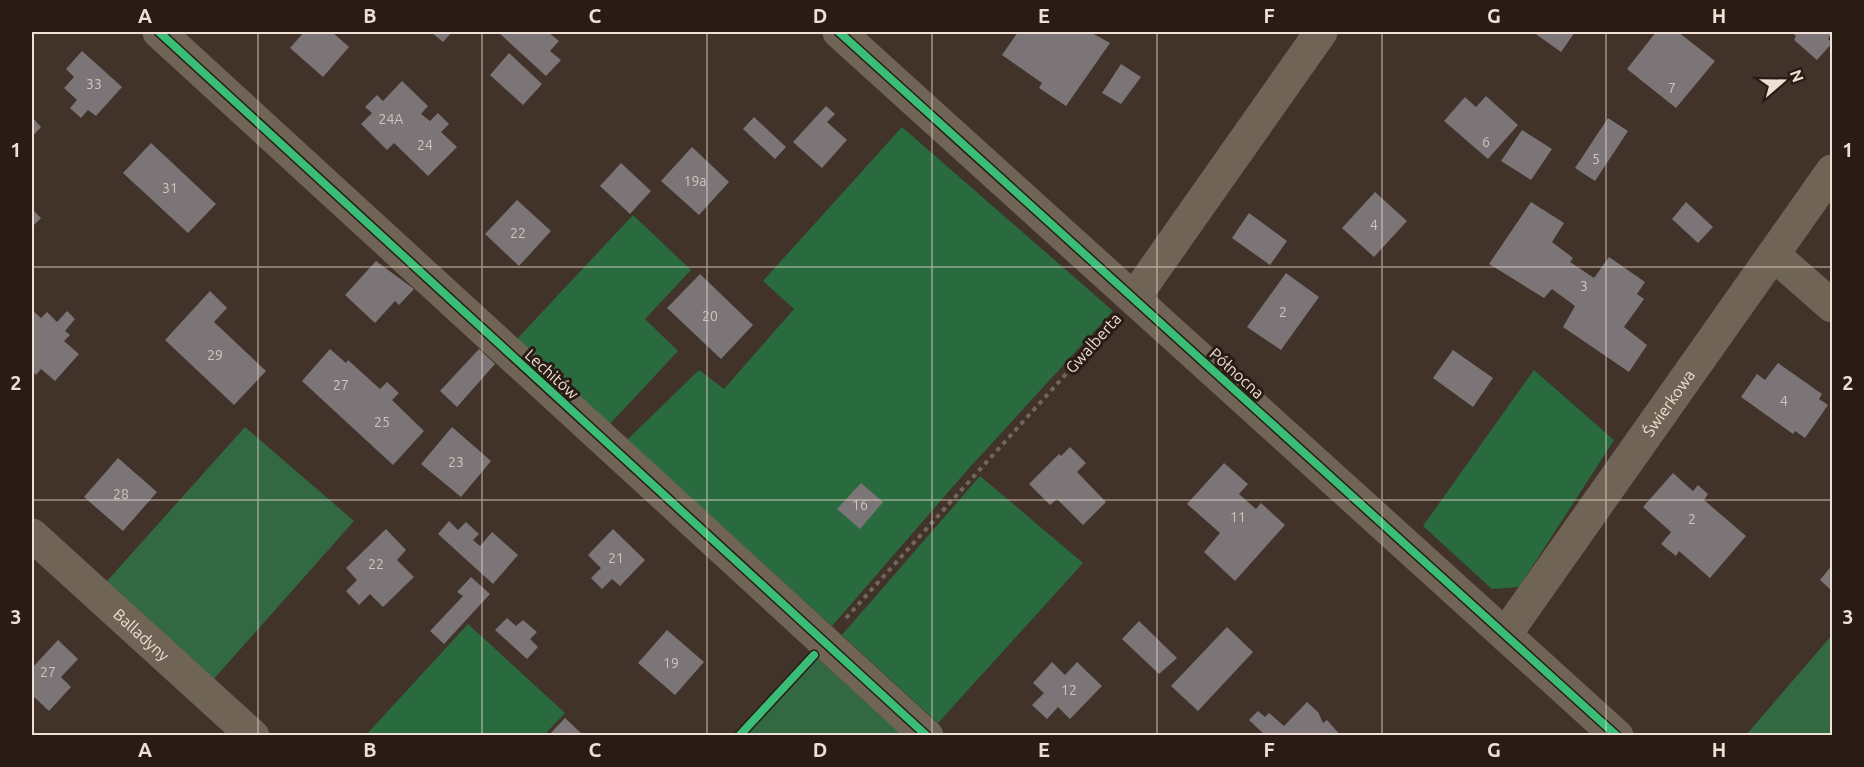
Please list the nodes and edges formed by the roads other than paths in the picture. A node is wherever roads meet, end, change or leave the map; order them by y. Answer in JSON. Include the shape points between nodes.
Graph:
{"nodes":[{"id":1,"x":159,"y":32,"type":"edge"},
{"id":2,"x":839,"y":32,"type":"edge"},
{"id":3,"x":1321,"y":32,"type":"edge"},
{"id":4,"x":1833,"y":171,"type":"edge"},
{"id":5,"x":1775,"y":256,"type":"junction"},
{"id":6,"x":1134,"y":298,"type":"junction"},
{"id":7,"x":1833,"y":306,"type":"edge"},
{"id":8,"x":32,"y":534,"type":"edge"},
{"id":9,"x":1504,"y":635,"type":"junction"},
{"id":10,"x":253,"y":735,"type":"edge"},
{"id":11,"x":927,"y":735,"type":"edge"},
{"id":12,"x":1617,"y":735,"type":"edge"}],
"edges":[{"from":1,"to":11,"type":"street","name":"Lechitów"},
{"from":2,"to":6,"type":"street","name":"Północna"},
{"from":3,"to":6,"type":"street","name":"Gwalberta"},
{"from":4,"to":5,"type":"street","name":"Świerkowa"},
{"from":5,"to":7,"type":"street"},
{"from":5,"to":9,"type":"street","name":"Świerkowa"},
{"from":6,"to":9,"type":"street","name":"Północna"},
{"from":8,"to":10,"type":"street","name":"Balladyny"},
{"from":9,"to":12,"type":"street","name":"Północna"}]}
